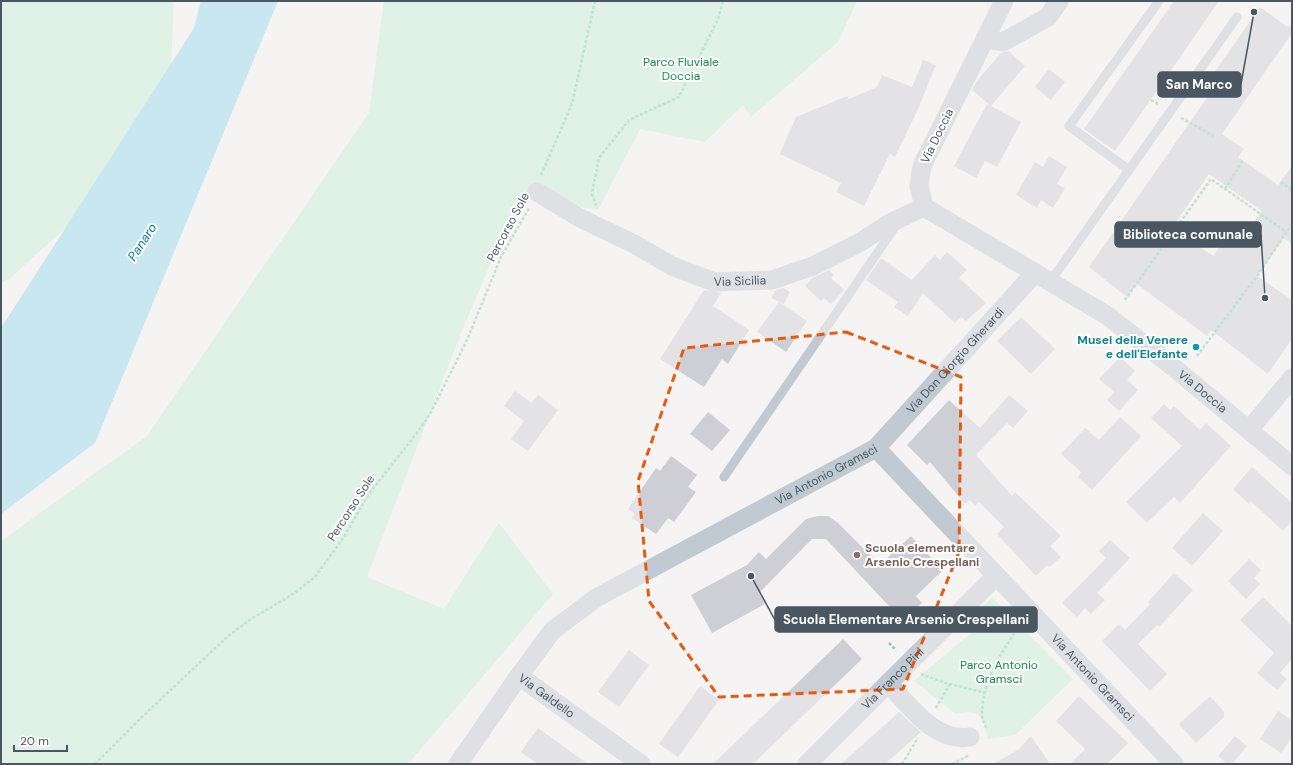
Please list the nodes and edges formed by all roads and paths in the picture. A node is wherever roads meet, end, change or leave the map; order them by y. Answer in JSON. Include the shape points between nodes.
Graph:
{"nodes":[{"id":1,"x":595,"y":1,"type":"edge"},
{"id":2,"x":723,"y":1,"type":"edge"},
{"id":3,"x":1004,"y":1,"type":"edge"},
{"id":4,"x":1059,"y":1,"type":"edge"},
{"id":5,"x":1159,"y":1,"type":"edge"},
{"id":6,"x":1237,"y":17,"type":"dead end"},
{"id":7,"x":985,"y":39,"type":"junction"},
{"id":8,"x":1243,"y":160,"type":"dead end"},
{"id":9,"x":1129,"y":170,"type":"junction"},
{"id":10,"x":1281,"y":182,"type":"dead end"},
{"id":11,"x":1225,"y":189,"type":"junction"},
{"id":12,"x":1292,"y":190,"type":"edge"},
{"id":13,"x":537,"y":192,"type":"junction"},
{"id":14,"x":924,"y":206,"type":"junction"},
{"id":15,"x":902,"y":218,"type":"junction"},
{"id":16,"x":1292,"y":224,"type":"edge"},
{"id":17,"x":604,"y":230,"type":"junction"},
{"id":18,"x":1286,"y":232,"type":"junction"},
{"id":19,"x":1043,"y":277,"type":"junction"},
{"id":20,"x":1125,"y":300,"type":"dead end"},
{"id":21,"x":1197,"y":356,"type":"dead end"},
{"id":22,"x":1292,"y":378,"type":"edge"},
{"id":23,"x":1250,"y":430,"type":"junction"},
{"id":24,"x":876,"y":448,"type":"junction"},
{"id":25,"x":1292,"y":466,"type":"edge"},
{"id":26,"x":724,"y":477,"type":"dead end"},
{"id":27,"x":996,"y":576,"type":"junction"},
{"id":28,"x":1032,"y":614,"type":"junction"},
{"id":29,"x":890,"y":643,"type":"dead end"},
{"id":30,"x":909,"y":663,"type":"junction"},
{"id":31,"x":520,"y":676,"type":"junction"},
{"id":32,"x":888,"y":683,"type":"junction"},
{"id":33,"x":985,"y":693,"type":"junction"},
{"id":34,"x":976,"y":740,"type":"junction"},
{"id":35,"x":95,"y":764,"type":"edge"},
{"id":36,"x":458,"y":764,"type":"edge"},
{"id":37,"x":641,"y":764,"type":"edge"},
{"id":38,"x":807,"y":764,"type":"edge"},
{"id":39,"x":952,"y":764,"type":"edge"},
{"id":40,"x":1174,"y":764,"type":"edge"}],
"edges":[{"from":1,"to":13,"type":"path","name":"Percorso Sole","via":[[572,104],[541,174]]},
{"from":2,"to":17,"type":"path","via":[[718,19],[679,97],[629,120],[599,158],[592,193]]},
{"from":3,"to":7,"type":"street","name":"Via Doccia"},
{"from":4,"to":7,"type":"street","via":[[1048,16],[1003,42]]},
{"from":5,"to":9,"type":"lane","via":[[1068,126]]},
{"from":6,"to":9,"type":"lane"},
{"from":7,"to":14,"type":"street","name":"Via Doccia","via":[[922,166],[919,186]]},
{"from":8,"to":11,"type":"path"},
{"from":9,"to":19,"type":"lane"},
{"from":10,"to":12,"type":"path"},
{"from":11,"to":18,"type":"path"},
{"from":11,"to":20,"type":"path","via":[[1211,179]]},
{"from":13,"to":17,"type":"street","name":"Via Sicilia"},
{"from":13,"to":35,"type":"path","name":"Percorso Sole","via":[[501,257],[467,340],[430,414],[368,495],[344,537],[315,577],[226,637]]},
{"from":14,"to":15,"type":"street","name":"Via Sicilia"},
{"from":14,"to":19,"type":"street","name":"Via Doccia"},
{"from":15,"to":17,"type":"street","name":"Via Sicilia","via":[[813,266],[772,280],[714,282],[672,266]]},
{"from":15,"to":26,"type":"lane"},
{"from":16,"to":18,"type":"path"},
{"from":18,"to":21,"type":"path","via":[[1257,276]]},
{"from":19,"to":23,"type":"street","name":"Via Doccia","via":[[1108,316]]},
{"from":19,"to":24,"type":"street","name":"Via Don Giorgio Gherardi"},
{"from":22,"to":23,"type":"street"},
{"from":23,"to":25,"type":"street","name":"Via Doccia"},
{"from":24,"to":27,"type":"street","name":"Via Antonio Gramsci"},
{"from":24,"to":31,"type":"street","name":"Via Antonio Gramsci","via":[[596,598],[552,631]]},
{"from":27,"to":28,"type":"street","name":"Via Antonio Gramsci"},
{"from":27,"to":30,"type":"street","name":"Via Franco Pini"},
{"from":28,"to":33,"type":"path","via":[[1020,625],[998,657]]},
{"from":28,"to":40,"type":"street","name":"Via Antonio Gramsci"},
{"from":29,"to":30,"type":"path"},
{"from":30,"to":32,"type":"street","name":"Via Franco Pini"},
{"from":30,"to":33,"type":"path","via":[[922,675]]},
{"from":31,"to":36,"type":"street","name":"Via Galdello"},
{"from":31,"to":37,"type":"street","name":"Via Galdello"},
{"from":32,"to":34,"type":"street","via":[[932,727],[948,736]]},
{"from":32,"to":38,"type":"street","name":"Via Franco Pini"},
{"from":33,"to":34,"type":"path","via":[[981,718],[985,723]]},
{"from":34,"to":39,"type":"path"}]}
